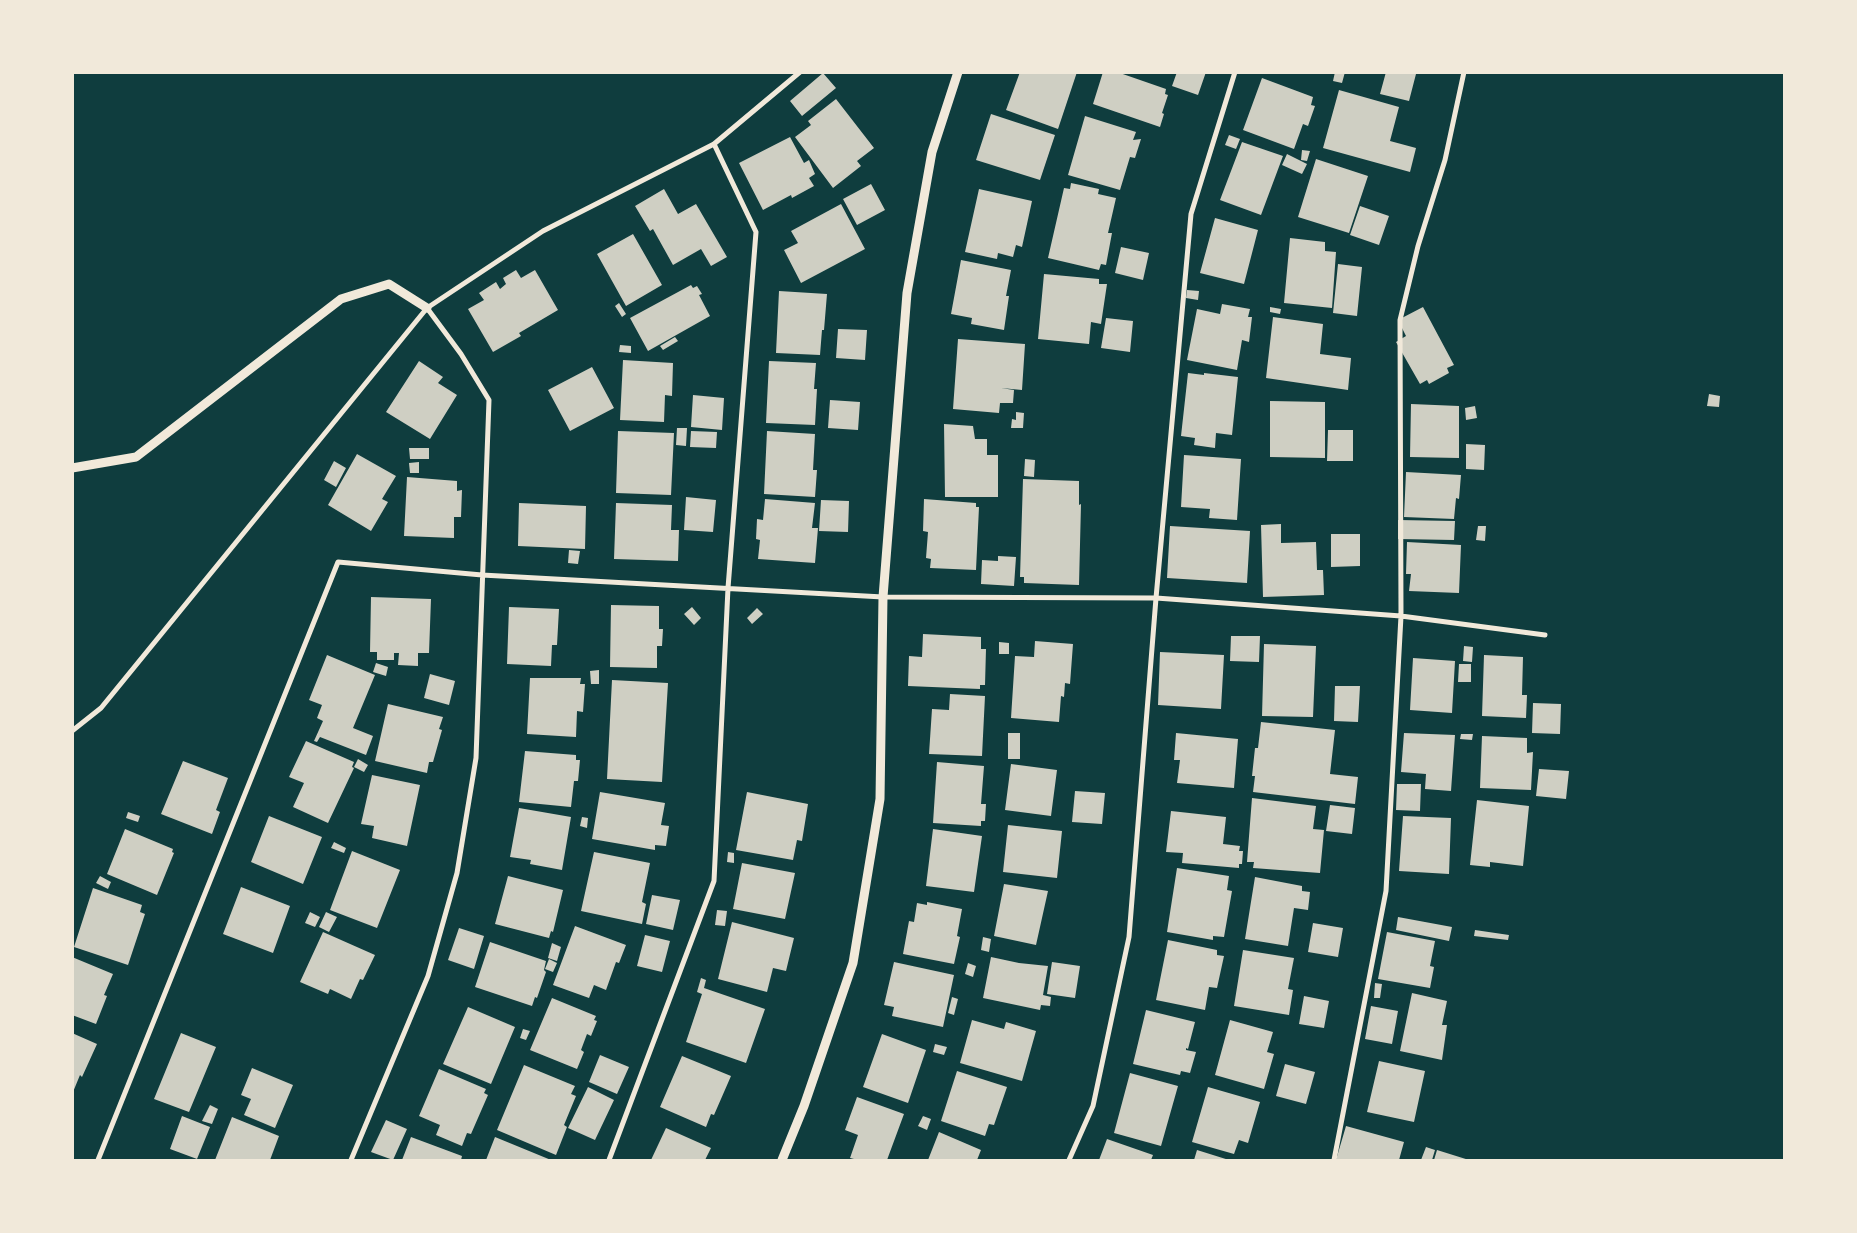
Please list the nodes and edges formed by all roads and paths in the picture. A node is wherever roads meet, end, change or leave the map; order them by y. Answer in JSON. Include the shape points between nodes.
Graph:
{"nodes":[{"id":1,"x":800,"y":72,"type":"edge"},
{"id":2,"x":958,"y":72,"type":"edge"},
{"id":3,"x":1235,"y":72,"type":"edge"},
{"id":4,"x":1464,"y":72,"type":"edge"},
{"id":5,"x":714,"y":144,"type":"junction"},
{"id":6,"x":426,"y":308,"type":"junction"},
{"id":7,"x":72,"y":468,"type":"edge"},
{"id":8,"x":482,"y":575,"type":"junction"},
{"id":9,"x":728,"y":588,"type":"junction"},
{"id":10,"x":883,"y":597,"type":"junction"},
{"id":11,"x":1156,"y":598,"type":"junction"},
{"id":12,"x":1401,"y":616,"type":"junction"},
{"id":13,"x":1545,"y":635,"type":"dead end"},
{"id":14,"x":72,"y":730,"type":"edge"},
{"id":15,"x":98,"y":1160,"type":"edge"},
{"id":16,"x":351,"y":1160,"type":"edge"},
{"id":17,"x":609,"y":1160,"type":"edge"},
{"id":18,"x":782,"y":1160,"type":"edge"},
{"id":19,"x":1069,"y":1160,"type":"edge"},
{"id":20,"x":1334,"y":1160,"type":"edge"}],
"edges":[{"from":1,"to":5,"type":"street"},
{"from":2,"to":10,"type":"street","via":[[932,152],[907,293]]},
{"from":3,"to":11,"type":"street","via":[[1192,214]]},
{"from":4,"to":12,"type":"street","via":[[1445,160],[1418,246],[1400,320]]},
{"from":5,"to":6,"type":"street","via":[[543,231]]},
{"from":5,"to":9,"type":"street","via":[[756,232]]},
{"from":6,"to":7,"type":"street","via":[[389,284],[341,299],[136,457]]},
{"from":6,"to":8,"type":"street","via":[[489,400]]},
{"from":6,"to":14,"type":"street","via":[[101,708]]},
{"from":8,"to":9,"type":"street"},
{"from":8,"to":15,"type":"street","via":[[338,562]]},
{"from":8,"to":16,"type":"street","via":[[476,758],[457,873],[428,976]]},
{"from":9,"to":10,"type":"street"},
{"from":9,"to":17,"type":"street","via":[[714,881]]},
{"from":10,"to":11,"type":"street"},
{"from":10,"to":18,"type":"street","via":[[880,799],[853,963]]},
{"from":11,"to":12,"type":"street"},
{"from":11,"to":19,"type":"street","via":[[1129,938],[1093,1106]]},
{"from":12,"to":13,"type":"street"},
{"from":12,"to":20,"type":"street","via":[[1386,891]]}]}
